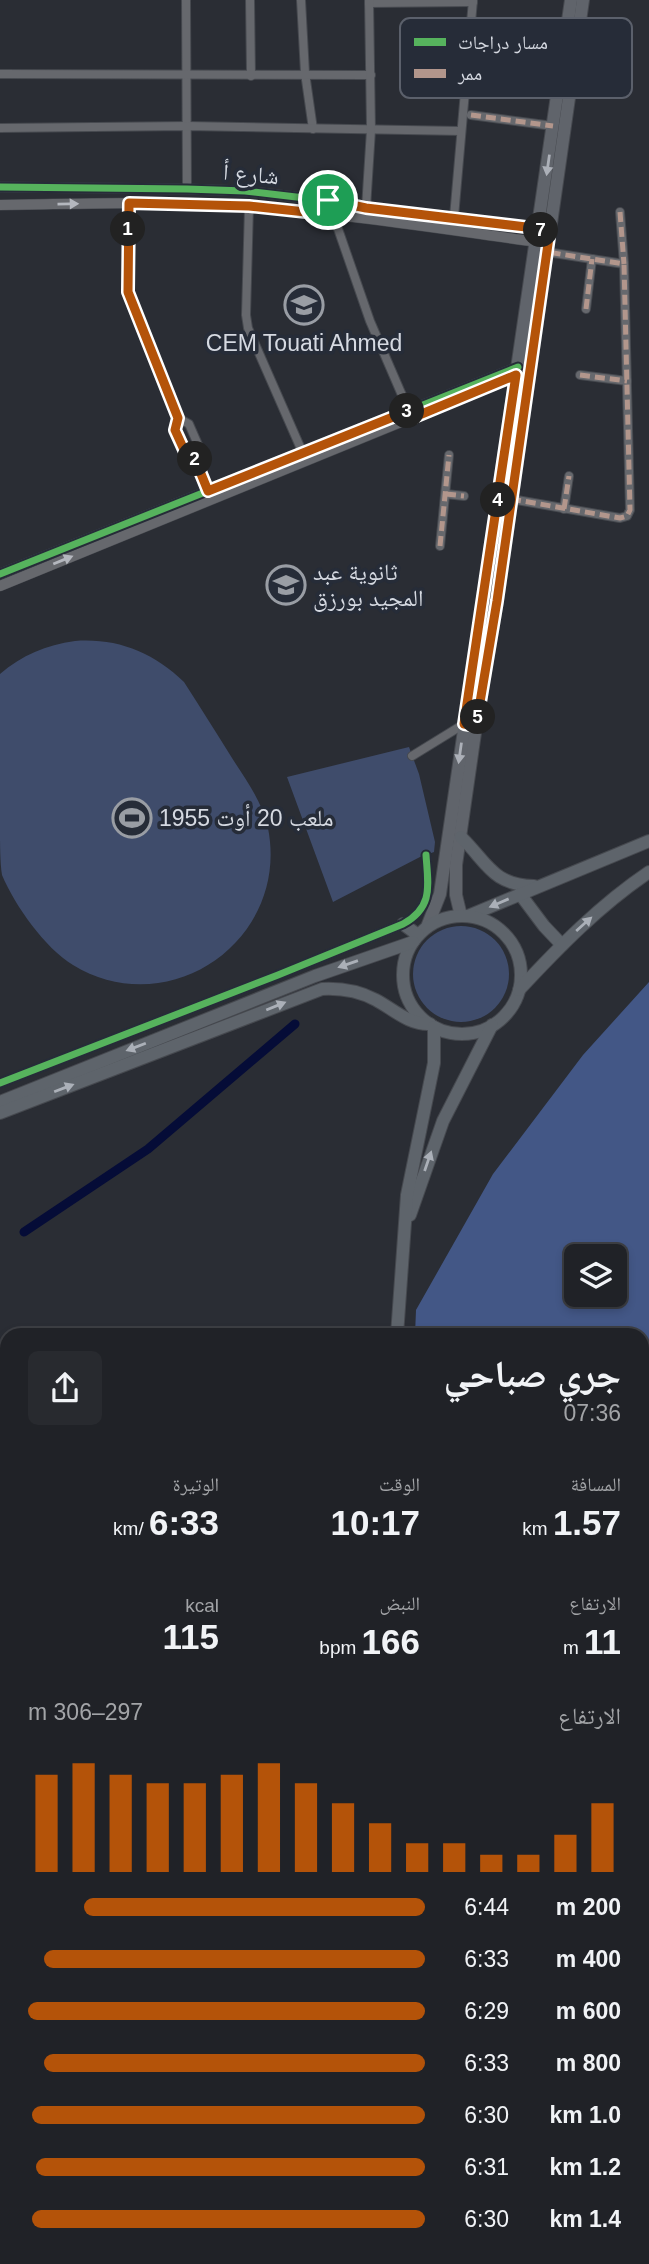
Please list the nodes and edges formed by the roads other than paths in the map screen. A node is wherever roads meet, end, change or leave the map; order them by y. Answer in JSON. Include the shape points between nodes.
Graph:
{"nodes":[{"id":1,"x":186,"y":0,"type":"edge"},
{"id":2,"x":250,"y":0,"type":"edge"},
{"id":3,"x":301,"y":0,"type":"edge"},
{"id":4,"x":571,"y":0,"type":"edge"},
{"id":5,"x":583,"y":0,"type":"edge"},
{"id":6,"x":425,"y":1,"type":"edge"},
{"id":7,"x":473,"y":1,"type":"edge"},
{"id":8,"x":369,"y":2,"type":"edge"},
{"id":9,"x":568,"y":18,"type":"edge"},
{"id":10,"x":580,"y":18,"type":"edge"},
{"id":11,"x":187,"y":73,"type":"junction"},
{"id":12,"x":305,"y":73,"type":"junction"},
{"id":13,"x":0,"y":74,"type":"edge"},
{"id":14,"x":371,"y":75,"type":"junction"},
{"id":15,"x":251,"y":76,"type":"junction"},
{"id":16,"x":464,"y":98,"type":"edge"},
{"id":17,"x":557,"y":98,"type":"edge"},
{"id":18,"x":566,"y":98,"type":"edge"},
{"id":19,"x":471,"y":115,"type":"dead end"},
{"id":20,"x":187,"y":125,"type":"junction"},
{"id":21,"x":553,"y":126,"type":"junction"},
{"id":22,"x":0,"y":128,"type":"edge"},
{"id":23,"x":313,"y":129,"type":"junction"},
{"id":24,"x":370,"y":130,"type":"junction"},
{"id":25,"x":461,"y":131,"type":"junction"},
{"id":26,"x":0,"y":187,"type":"edge"},
{"id":27,"x":187,"y":189,"type":"junction"},
{"id":28,"x":328,"y":200,"type":"junction"},
{"id":29,"x":129,"y":203,"type":"junction"},
{"id":30,"x":0,"y":205,"type":"edge"},
{"id":31,"x":249,"y":206,"type":"junction"},
{"id":32,"x":366,"y":208,"type":"junction"},
{"id":33,"x":620,"y":212,"type":"dead end"},
{"id":34,"x":334,"y":215,"type":"junction"},
{"id":35,"x":454,"y":217,"type":"junction"},
{"id":36,"x":542,"y":236,"type":"junction"},
{"id":37,"x":547,"y":252,"type":"junction"},
{"id":38,"x":592,"y":259,"type":"junction"},
{"id":39,"x":624,"y":264,"type":"junction"},
{"id":40,"x":586,"y":309,"type":"dead end"},
{"id":41,"x":521,"y":370,"type":"junction"},
{"id":42,"x":580,"y":375,"type":"dead end"},
{"id":43,"x":627,"y":381,"type":"junction"},
{"id":44,"x":410,"y":414,"type":"junction"},
{"id":45,"x":178,"y":418,"type":"junction"},
{"id":46,"x":449,"y":455,"type":"dead end"},
{"id":47,"x":304,"y":457,"type":"junction"},
{"id":48,"x":195,"y":459,"type":"junction"},
{"id":49,"x":569,"y":476,"type":"dead end"},
{"id":50,"x":446,"y":494,"type":"junction"},
{"id":51,"x":210,"y":495,"type":"junction"},
{"id":52,"x":464,"y":496,"type":"dead end"},
{"id":53,"x":511,"y":499,"type":"junction"},
{"id":54,"x":564,"y":509,"type":"junction"},
{"id":55,"x":440,"y":546,"type":"dead end"},
{"id":56,"x":0,"y":574,"type":"edge"},
{"id":57,"x":0,"y":586,"type":"edge"},
{"id":58,"x":470,"y":725,"type":"junction"},
{"id":59,"x":412,"y":755,"type":"dead end"},
{"id":60,"x":461,"y":837,"type":"junction"},
{"id":61,"x":649,"y":841,"type":"edge"},
{"id":62,"x":426,"y":855,"type":"dead end"},
{"id":63,"x":649,"y":872,"type":"edge"},
{"id":64,"x":537,"y":887,"type":"junction"},
{"id":65,"x":520,"y":894,"type":"junction"},
{"id":66,"x":464,"y":916,"type":"junction"},
{"id":67,"x":403,"y":924,"type":"junction"},
{"id":68,"x":420,"y":935,"type":"junction"},
{"id":69,"x":562,"y":945,"type":"junction"},
{"id":70,"x":519,"y":991,"type":"junction"},
{"id":71,"x":432,"y":1025,"type":"junction"},
{"id":72,"x":492,"y":1026,"type":"junction"},
{"id":73,"x":0,"y":1083,"type":"edge"},
{"id":74,"x":0,"y":1102,"type":"edge"},
{"id":75,"x":0,"y":1113,"type":"edge"},
{"id":76,"x":406,"y":1225,"type":"junction"},
{"id":77,"x":398,"y":1328,"type":"edge"}],
"edges":[{"from":1,"to":11,"type":"street"},
{"from":2,"to":15,"type":"street"},
{"from":3,"to":12,"type":"street"},
{"from":4,"to":9,"type":"main road"},
{"from":5,"to":10,"type":"main road"},
{"from":6,"to":7,"type":"street"},
{"from":6,"to":8,"type":"street"},
{"from":8,"to":14,"type":"street"},
{"from":11,"to":13,"type":"street"},
{"from":11,"to":15,"type":"street"},
{"from":11,"to":20,"type":"street"},
{"from":12,"to":14,"type":"street"},
{"from":12,"to":15,"type":"street"},
{"from":12,"to":23,"type":"street"},
{"from":14,"to":24,"type":"street"},
{"from":16,"to":25,"type":"street"},
{"from":17,"to":21,"type":"main road"},
{"from":18,"to":36,"type":"main road"},
{"from":19,"to":21,"type":"street"},
{"from":20,"to":22,"type":"street"},
{"from":20,"to":23,"type":"street"},
{"from":20,"to":27,"type":"street"},
{"from":21,"to":36,"type":"main road","one_way":true},
{"from":23,"to":24,"type":"street"},
{"from":24,"to":25,"type":"street"},
{"from":24,"to":32,"type":"street"},
{"from":25,"to":35,"type":"street"},
{"from":26,"to":27,"type":"street","name":"شارع أ"},
{"from":27,"to":28,"type":"street","name":"شارع أ"},
{"from":28,"to":32,"type":"street","name":"شارع أ"},
{"from":28,"to":34,"type":"street"},
{"from":30,"to":29,"type":"street","name":"شارع أ","one_way":true},
{"from":29,"to":31,"type":"street","name":"شارع أ"},
{"from":29,"to":45,"type":"street","via":[[128,292]]},
{"from":31,"to":34,"type":"street","name":"شارع أ"},
{"from":31,"to":47,"type":"street","via":[[248,328]]},
{"from":32,"to":35,"type":"street","name":"شارع أ"},
{"from":33,"to":39,"type":"street"},
{"from":34,"to":36,"type":"street","name":"شارع أ"},
{"from":34,"to":44,"type":"street","via":[[370,321]]},
{"from":35,"to":36,"type":"street","name":"شارع أ"},
{"from":36,"to":37,"type":"main road"},
{"from":36,"to":41,"type":"main road"},
{"from":37,"to":38,"type":"street"},
{"from":37,"to":41,"type":"main road"},
{"from":38,"to":39,"type":"street"},
{"from":38,"to":40,"type":"street"},
{"from":39,"to":43,"type":"street"},
{"from":41,"to":44,"type":"street"},
{"from":41,"to":53,"type":"main road"},
{"from":41,"to":58,"type":"main road"},
{"from":42,"to":43,"type":"street"},
{"from":43,"to":54,"type":"street","via":[[631,510],[620,519]]},
{"from":44,"to":47,"type":"street"},
{"from":45,"to":48,"type":"street","via":[[175,430],[185,452]]},
{"from":45,"to":48,"type":"street","via":[[189,424],[199,446]]},
{"from":46,"to":50,"type":"street"},
{"from":47,"to":51,"type":"street"},
{"from":48,"to":51,"type":"street"},
{"from":49,"to":54,"type":"street"},
{"from":50,"to":52,"type":"street"},
{"from":50,"to":55,"type":"street"},
{"from":51,"to":56,"type":"street"},
{"from":57,"to":51,"type":"street","one_way":true},
{"from":53,"to":54,"type":"street"},
{"from":53,"to":58,"type":"main road","via":[[497,601]]},
{"from":58,"to":59,"type":"street"},
{"from":58,"to":60,"type":"main road"},
{"from":58,"to":68,"type":"main road","one_way":true,"via":[[440,894]]},
{"from":60,"to":64,"type":"highway","via":[[499,877]]},
{"from":60,"to":66,"type":"main road","via":[[455,881]]},
{"from":61,"to":64,"type":"highway"},
{"from":62,"to":67,"type":"street","via":[[426,901],[418,915]]},
{"from":69,"to":63,"type":"highway","one_way":true},
{"from":64,"to":65,"type":"highway"},
{"from":65,"to":66,"type":"highway","one_way":true},
{"from":65,"to":69,"type":"highway"},
{"from":66,"to":68,"type":"highway","via":[[443,919]]},
{"from":66,"to":70,"type":"highway","via":[[488,922],[509,939],[520,964]]},
{"from":67,"to":68,"type":"highway"},
{"from":67,"to":73,"type":"street"},
{"from":68,"to":71,"type":"highway","via":[[404,962],[403,983],[414,1010]]},
{"from":68,"to":74,"type":"highway","one_way":true},
{"from":69,"to":70,"type":"highway"},
{"from":70,"to":72,"type":"highway","via":[[508,1011]]},
{"from":71,"to":72,"type":"highway","via":[[458,1034]]},
{"from":75,"to":71,"type":"highway","one_way":true,"via":[[322,989],[359,993],[413,1022]]},
{"from":71,"to":76,"type":"highway","via":[[434,1063],[407,1195]]},
{"from":76,"to":72,"type":"highway","one_way":true,"via":[[443,1121]]},
{"from":76,"to":77,"type":"highway"}]}
